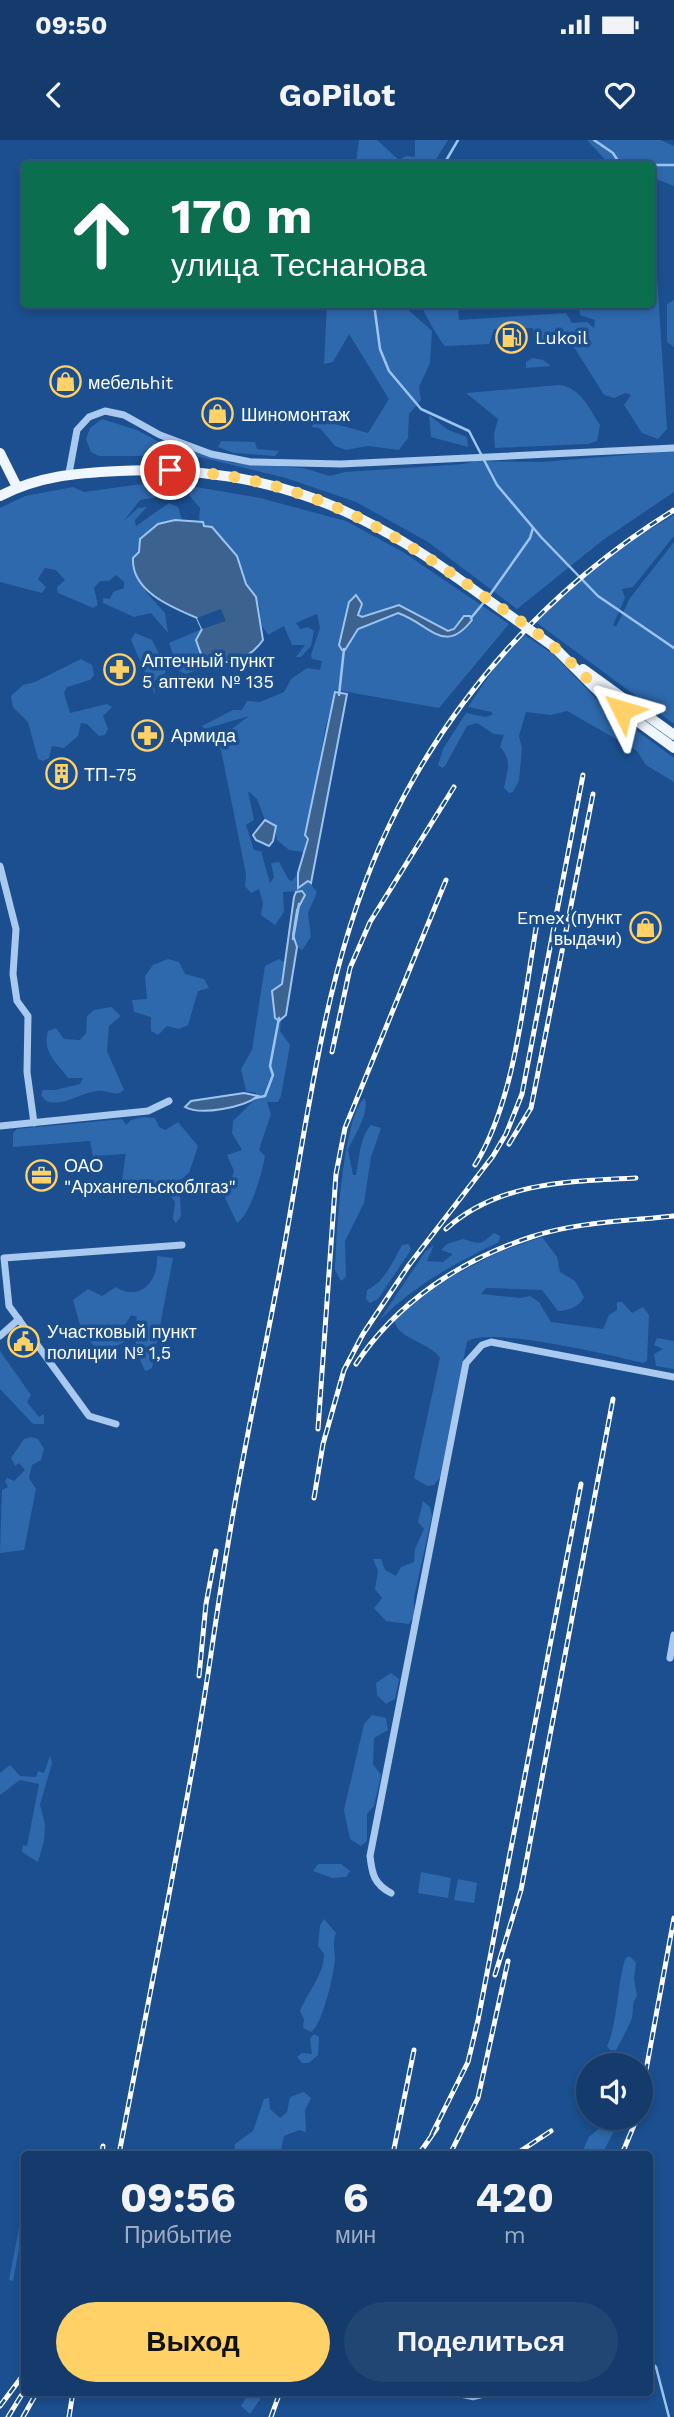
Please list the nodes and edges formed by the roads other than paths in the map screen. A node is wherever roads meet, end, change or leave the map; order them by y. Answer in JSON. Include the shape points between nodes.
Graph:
{"nodes":[{"id":1,"x":674,"y":448,"type":"edge"},
{"id":2,"x":0,"y":453,"type":"edge"},
{"id":3,"x":69,"y":473,"type":"junction"},
{"id":4,"x":17,"y":487,"type":"junction"},
{"id":5,"x":0,"y":496,"type":"edge"},
{"id":6,"x":554,"y":647,"type":"junction"},
{"id":7,"x":674,"y":735,"type":"edge"},
{"id":8,"x":674,"y":748,"type":"edge"},
{"id":9,"x":0,"y":866,"type":"edge"},
{"id":10,"x":169,"y":1101,"type":"dead end"},
{"id":11,"x":34,"y":1123,"type":"junction"},
{"id":12,"x":0,"y":1126,"type":"edge"},
{"id":13,"x":182,"y":1245,"type":"dead end"},
{"id":14,"x":19,"y":1319,"type":"junction"},
{"id":15,"x":0,"y":1336,"type":"edge"},
{"id":16,"x":674,"y":1377,"type":"edge"},
{"id":17,"x":116,"y":1423,"type":"dead end"},
{"id":18,"x":674,"y":1635,"type":"edge"},
{"id":19,"x":670,"y":1658,"type":"dead end"},
{"id":20,"x":391,"y":1893,"type":"dead end"}],
"edges":[{"from":1,"to":3,"type":"street","via":[[341,464],[251,462],[200,451],[124,415],[105,411],[83,421],[77,430]]},
{"from":2,"to":4,"type":"main road"},
{"from":3,"to":4,"type":"main road"},
{"from":3,"to":6,"type":"main road","bridge":true,"via":[[187,471],[276,486],[325,501],[370,521]]},
{"from":4,"to":5,"type":"main road"},
{"from":6,"to":7,"type":"main road"},
{"from":6,"to":8,"type":"main road","via":[[604,697]]},
{"from":9,"to":11,"type":"street","via":[[16,929],[13,974],[17,1002],[27,1016],[27,1073]]},
{"from":10,"to":11,"type":"street","via":[[148,1111]]},
{"from":11,"to":12,"type":"street"},
{"from":13,"to":14,"type":"street","via":[[4,1258],[9,1306]]},
{"from":14,"to":15,"type":"street"},
{"from":14,"to":17,"type":"street","via":[[89,1416]]},
{"from":16,"to":20,"type":"street","via":[[491,1342],[482,1345],[467,1363],[370,1856],[372,1874],[379,1886]]},
{"from":18,"to":19,"type":"street"}]}
